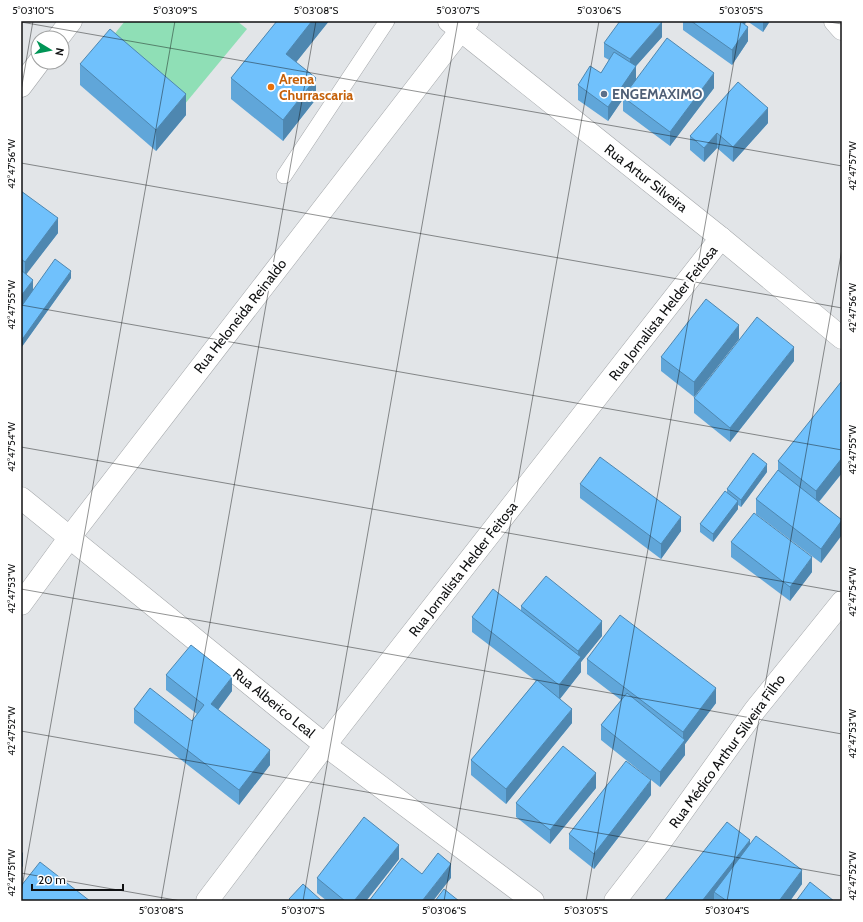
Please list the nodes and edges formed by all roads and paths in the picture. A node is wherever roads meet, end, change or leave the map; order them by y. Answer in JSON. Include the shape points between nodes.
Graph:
{"nodes":[{"id":1,"x":71,"y":21,"type":"edge"},
{"id":2,"x":388,"y":21,"type":"edge"},
{"id":3,"x":834,"y":21,"type":"edge"},
{"id":4,"x":459,"y":24,"type":"edge"},
{"id":5,"x":842,"y":29,"type":"edge"},
{"id":6,"x":64,"y":30,"type":"edge"},
{"id":7,"x":33,"y":70,"type":"edge"},
{"id":8,"x":21,"y":86,"type":"edge"},
{"id":9,"x":284,"y":176,"type":"dead end"},
{"id":10,"x":721,"y":238,"type":"junction"},
{"id":11,"x":842,"y":338,"type":"edge"},
{"id":12,"x":21,"y":498,"type":"edge"},
{"id":13,"x":70,"y":537,"type":"junction"},
{"id":14,"x":842,"y":602,"type":"edge"},
{"id":15,"x":21,"y":604,"type":"edge"},
{"id":16,"x":325,"y":745,"type":"junction"},
{"id":17,"x":207,"y":901,"type":"edge"},
{"id":18,"x":533,"y":901,"type":"edge"},
{"id":19,"x":615,"y":901,"type":"edge"}],
"edges":[{"from":1,"to":6,"type":"street"},
{"from":2,"to":9,"type":"lane"},
{"from":3,"to":5,"type":"street"},
{"from":4,"to":10,"type":"street","name":"Rua Artur Silveira"},
{"from":4,"to":13,"type":"street","name":"Rua Heloneida Reinaldo"},
{"from":7,"to":8,"type":"street"},
{"from":10,"to":11,"type":"street","name":"Rua Artur Silveira"},
{"from":10,"to":16,"type":"street","name":"Rua Jornalista Helder Feitosa"},
{"from":12,"to":13,"type":"street","name":"Rua Alberico Leal"},
{"from":13,"to":15,"type":"street","name":"Rua Heloneida Reinaldo"},
{"from":13,"to":16,"type":"street","name":"Rua Alberico Leal"},
{"from":14,"to":19,"type":"street","name":"Rua Médico Arthur Silveira Filho","via":[[755,710]]},
{"from":16,"to":17,"type":"street","name":"Rua Jornalista Helder Feitosa"},
{"from":16,"to":18,"type":"street","name":"Rua Alberico Leal"}]}
